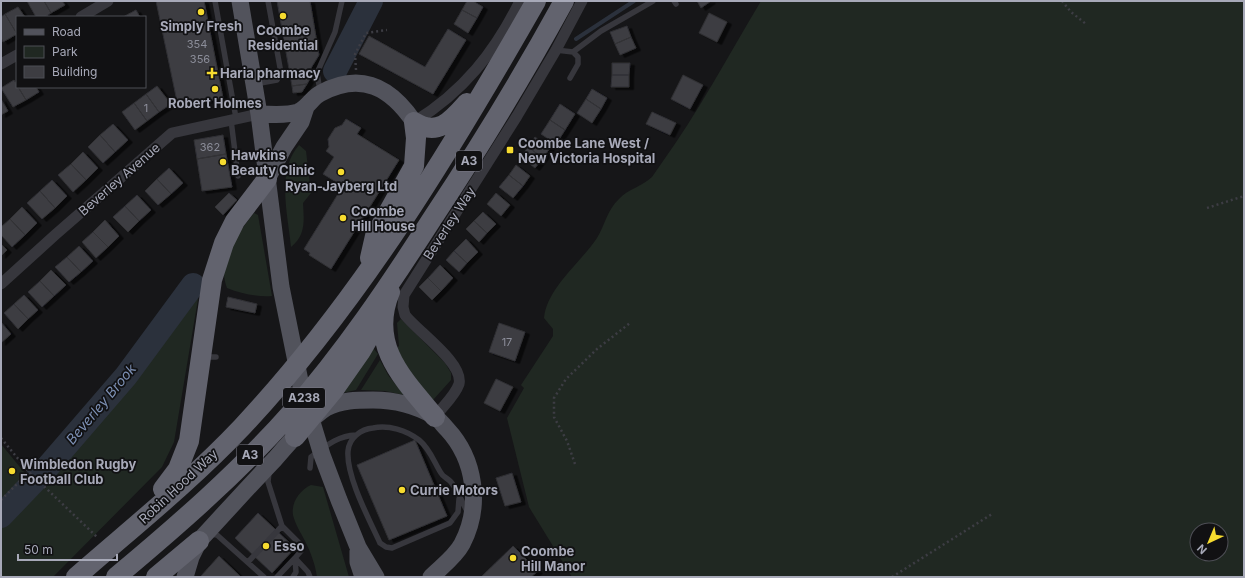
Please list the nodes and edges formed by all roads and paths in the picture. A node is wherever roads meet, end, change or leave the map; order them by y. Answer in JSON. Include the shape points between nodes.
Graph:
{"nodes":[{"id":1,"x":108,"y":1,"type":"edge"},
{"id":2,"x":215,"y":1,"type":"edge"},
{"id":3,"x":240,"y":1,"type":"edge"},
{"id":4,"x":268,"y":1,"type":"edge"},
{"id":5,"x":342,"y":1,"type":"edge"},
{"id":6,"x":520,"y":1,"type":"edge"},
{"id":7,"x":536,"y":1,"type":"edge"},
{"id":8,"x":564,"y":1,"type":"edge"},
{"id":9,"x":582,"y":1,"type":"edge"},
{"id":10,"x":653,"y":1,"type":"edge"},
{"id":11,"x":1062,"y":1,"type":"edge"},
{"id":12,"x":83,"y":16,"type":"edge"},
{"id":13,"x":1086,"y":24,"type":"dead end"},
{"id":14,"x":387,"y":30,"type":"dead end"},
{"id":15,"x":556,"y":50,"type":"junction"},
{"id":16,"x":573,"y":52,"type":"junction"},
{"id":17,"x":16,"y":56,"type":"edge"},
{"id":18,"x":502,"y":62,"type":"junction"},
{"id":19,"x":1,"y":64,"type":"edge"},
{"id":20,"x":356,"y":72,"type":"dead end"},
{"id":21,"x":570,"y":78,"type":"dead end"},
{"id":22,"x":254,"y":84,"type":"junction"},
{"id":23,"x":320,"y":93,"type":"junction"},
{"id":24,"x":306,"y":107,"type":"junction"},
{"id":25,"x":258,"y":114,"type":"junction"},
{"id":26,"x":234,"y":119,"type":"junction"},
{"id":27,"x":414,"y":122,"type":"junction"},
{"id":28,"x":238,"y":176,"type":"dead end"},
{"id":29,"x":267,"y":179,"type":"junction"},
{"id":30,"x":1244,"y":196,"type":"edge"},
{"id":31,"x":1207,"y":208,"type":"dead end"},
{"id":32,"x":366,"y":273,"type":"junction"},
{"id":33,"x":1,"y":284,"type":"edge"},
{"id":34,"x":375,"y":315,"type":"junction"},
{"id":35,"x":630,"y":323,"type":"dead end"},
{"id":36,"x":435,"y":417,"type":"junction"},
{"id":37,"x":356,"y":434,"type":"junction"},
{"id":38,"x":295,"y":437,"type":"junction"},
{"id":39,"x":1,"y":438,"type":"edge"},
{"id":40,"x":270,"y":464,"type":"junction"},
{"id":41,"x":575,"y":464,"type":"dead end"},
{"id":42,"x":310,"y":468,"type":"dead end"},
{"id":43,"x":29,"y":472,"type":"junction"},
{"id":44,"x":471,"y":479,"type":"junction"},
{"id":45,"x":459,"y":499,"type":"junction"},
{"id":46,"x":1,"y":500,"type":"edge"},
{"id":47,"x":992,"y":514,"type":"dead end"},
{"id":48,"x":471,"y":518,"type":"junction"},
{"id":49,"x":282,"y":526,"type":"junction"},
{"id":50,"x":202,"y":538,"type":"junction"},
{"id":51,"x":106,"y":541,"type":"junction"},
{"id":52,"x":295,"y":558,"type":"junction"},
{"id":53,"x":248,"y":562,"type":"junction"},
{"id":54,"x":370,"y":574,"type":"edge"},
{"id":55,"x":431,"y":576,"type":"edge"},
{"id":56,"x":76,"y":577,"type":"edge"},
{"id":57,"x":116,"y":577,"type":"edge"},
{"id":58,"x":156,"y":577,"type":"edge"},
{"id":59,"x":185,"y":577,"type":"edge"},
{"id":60,"x":264,"y":577,"type":"edge"},
{"id":61,"x":277,"y":577,"type":"edge"},
{"id":62,"x":293,"y":577,"type":"edge"},
{"id":63,"x":310,"y":577,"type":"edge"},
{"id":64,"x":386,"y":577,"type":"edge"},
{"id":65,"x":892,"y":577,"type":"edge"}],
"edges":[{"from":1,"to":12,"type":"street"},
{"from":2,"to":26,"type":"lane"},
{"from":3,"to":22,"type":"main road","number":"A238"},
{"from":4,"to":22,"type":"lane","via":[[281,74],[277,80]]},
{"from":5,"to":23,"type":"lane","via":[[334,32],[318,73]]},
{"from":6,"to":27,"type":"street","via":[[492,51],[469,78],[435,110]]},
{"from":7,"to":18,"type":"highway","number":"A3"},
{"from":8,"to":34,"type":"highway","name":"Beverley Way","number":"A3","via":[[524,75],[398,272]]},
{"from":9,"to":15,"type":"street","name":"Beverley Way"},
{"from":10,"to":16,"type":"lane","via":[[601,31]]},
{"from":11,"to":13,"type":"path","via":[[1070,12]]},
{"from":14,"to":20,"type":"path","via":[[366,33],[355,54]]},
{"from":15,"to":16,"type":"lane"},
{"from":15,"to":36,"type":"street","name":"Beverley Way","via":[[404,295],[405,315],[454,365],[458,375],[459,383],[453,394]]},
{"from":16,"to":21,"type":"lane","via":[[578,57],[578,64]]},
{"from":17,"to":19,"type":"street"},
{"from":18,"to":27,"type":"highway","via":[[450,121],[435,129],[421,127]]},
{"from":18,"to":32,"type":"highway","number":"A3"},
{"from":22,"to":25,"type":"main road","number":"A238"},
{"from":23,"to":24,"type":"main road"},
{"from":23,"to":27,"type":"main road","via":[[346,84],[377,87],[397,100]]},
{"from":24,"to":25,"type":"main road","via":[[291,113]]},
{"from":24,"to":29,"type":"main road","via":[[301,122]]},
{"from":25,"to":26,"type":"street","name":"Beverley Avenue"},
{"from":25,"to":29,"type":"main road","number":"A238"},
{"from":26,"to":28,"type":"lane"},
{"from":26,"to":33,"type":"street","name":"Beverley Avenue","via":[[172,133]]},
{"from":27,"to":32,"type":"highway","via":[[414,166],[375,236]]},
{"from":29,"to":51,"type":"highway","via":[[235,221],[217,262],[212,280],[209,357],[189,441],[178,469],[161,491]]},
{"from":29,"to":54,"type":"main road","number":"A238","via":[[285,312],[301,386],[322,455]]},
{"from":30,"to":31,"type":"path"},
{"from":32,"to":51,"type":"highway","name":"Robin Hood Way","number":"A3","via":[[275,389],[235,433],[169,496]]},
{"from":34,"to":36,"type":"highway","via":[[397,371]]},
{"from":34,"to":38,"type":"highway","via":[[361,351]]},
{"from":34,"to":57,"type":"highway","name":"Robin Hood Way","number":"A3","via":[[260,446]]},
{"from":35,"to":41,"type":"path","via":[[566,379],[554,398],[554,417],[567,441]]},
{"from":36,"to":38,"type":"main road","via":[[409,404],[389,400],[345,401],[326,408]]},
{"from":36,"to":44,"type":"main road","via":[[452,434],[462,449]]},
{"from":37,"to":42,"type":"lane","via":[[338,438],[311,457]]},
{"from":37,"to":45,"type":"lane","via":[[369,428],[385,427],[414,436],[429,451]]},
{"from":37,"to":45,"type":"lane","via":[[348,451],[353,481],[380,543],[386,547],[392,548],[450,523],[458,512]]},
{"from":38,"to":40,"type":"main road"},
{"from":39,"to":43,"type":"path"},
{"from":40,"to":49,"type":"lane","via":[[268,482]]},
{"from":40,"to":50,"type":"main road"},
{"from":43,"to":46,"type":"path"},
{"from":43,"to":51,"type":"path"},
{"from":44,"to":45,"type":"lane","via":[[462,490]]},
{"from":44,"to":48,"type":"main road","via":[[474,499]]},
{"from":45,"to":48,"type":"lane"},
{"from":47,"to":65,"type":"path"},
{"from":48,"to":55,"type":"main road","via":[[462,544]]},
{"from":49,"to":52,"type":"lane","via":[[301,545],[301,551]]},
{"from":49,"to":53,"type":"lane"},
{"from":50,"to":53,"type":"lane","via":[[217,535]]},
{"from":50,"to":58,"type":"highway"},
{"from":50,"to":59,"type":"main road","via":[[191,557]]},
{"from":51,"to":56,"type":"highway","name":"Robin Hood Way","number":"A3"},
{"from":52,"to":61,"type":"lane"},
{"from":52,"to":62,"type":"lane","via":[[296,572]]},
{"from":52,"to":63,"type":"lane"},
{"from":53,"to":60,"type":"lane"},
{"from":54,"to":64,"type":"main road"}]}
